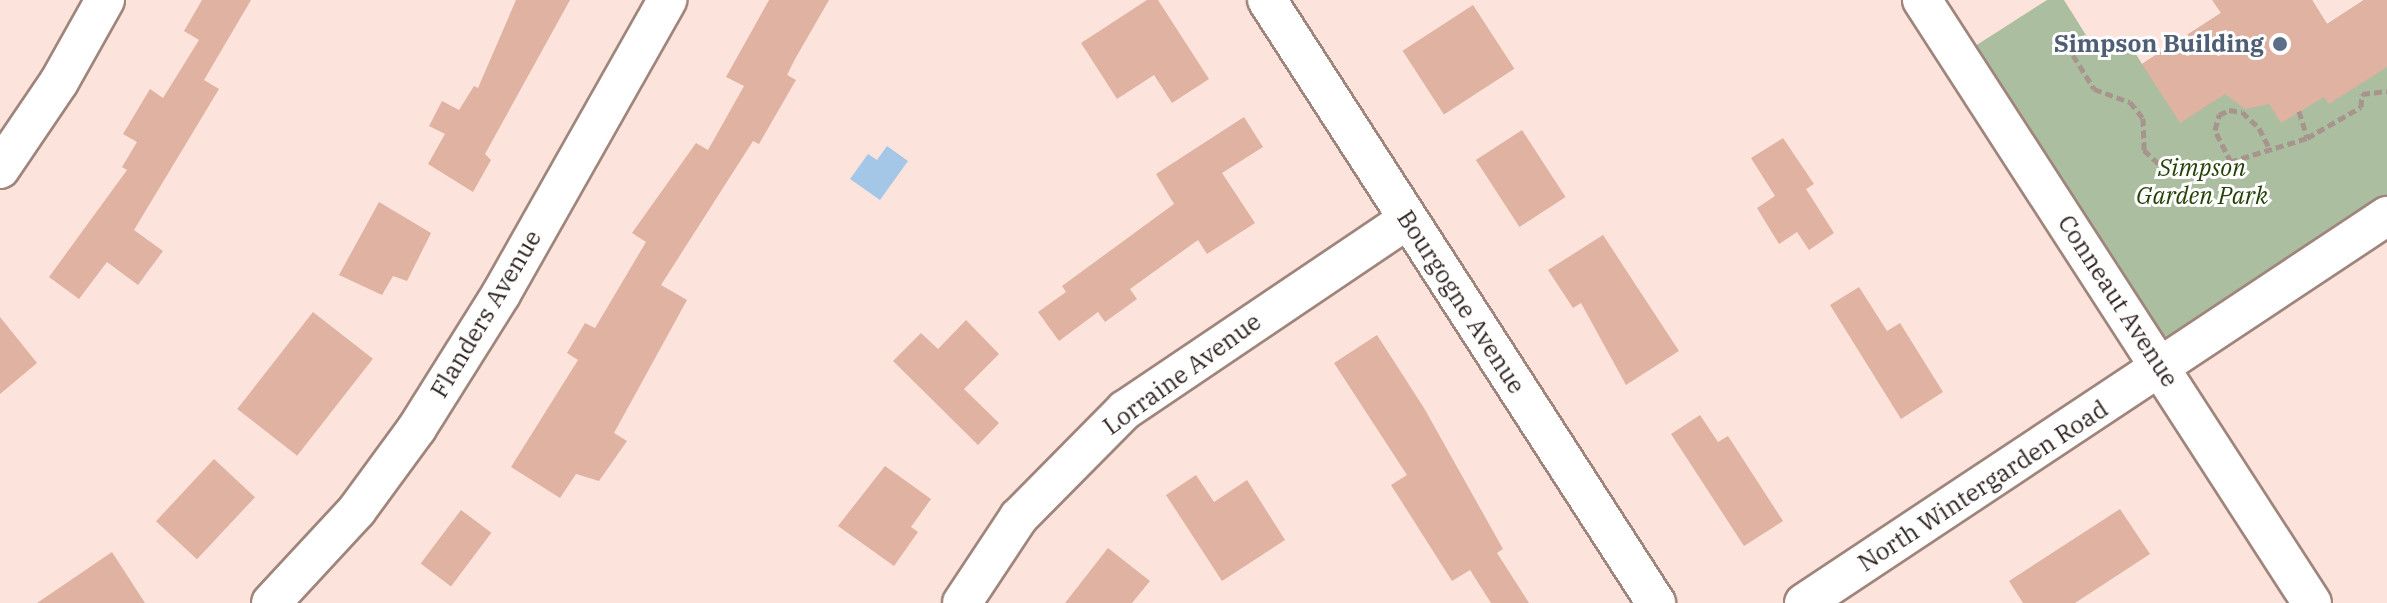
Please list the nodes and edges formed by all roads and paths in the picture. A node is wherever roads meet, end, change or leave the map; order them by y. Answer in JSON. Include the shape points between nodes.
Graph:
{"nodes":[{"id":1,"x":105,"y":0,"type":"edge"},
{"id":2,"x":667,"y":0,"type":"edge"},
{"id":3,"x":1267,"y":0,"type":"edge"},
{"id":4,"x":1922,"y":0,"type":"edge"},
{"id":5,"x":2073,"y":55,"type":"dead end"},
{"id":6,"x":2387,"y":91,"type":"edge"},
{"id":7,"x":2299,"y":111,"type":"dead end"},
{"id":8,"x":2307,"y":138,"type":"junction"},
{"id":9,"x":2270,"y":150,"type":"junction"},
{"id":10,"x":2231,"y":162,"type":"junction"},
{"id":11,"x":0,"y":169,"type":"edge"},
{"id":12,"x":2387,"y":216,"type":"edge"},
{"id":13,"x":1408,"y":219,"type":"junction"},
{"id":14,"x":2162,"y":368,"type":"junction"},
{"id":15,"x":271,"y":603,"type":"edge"},
{"id":16,"x":962,"y":603,"type":"edge"},
{"id":17,"x":1656,"y":603,"type":"edge"},
{"id":18,"x":1804,"y":603,"type":"edge"},
{"id":19,"x":2312,"y":603,"type":"edge"}],
"edges":[{"from":1,"to":11,"type":"street","via":[[59,82]]},
{"from":2,"to":15,"type":"street","name":"Flanders Avenue","via":[[496,302],[417,428],[357,510]]},
{"from":3,"to":13,"type":"street","name":"Bourgogne Avenue"},
{"from":4,"to":14,"type":"street","name":"Conneaut Avenue"},
{"from":5,"to":10,"type":"path","via":[[2094,89],[2130,102],[2143,118],[2144,150],[2162,167],[2207,169]]},
{"from":6,"to":8,"type":"path","via":[[2362,94],[2361,107]]},
{"from":7,"to":8,"type":"path"},
{"from":8,"to":9,"type":"path"},
{"from":9,"to":10,"type":"path"},
{"from":9,"to":10,"type":"path","via":[[2259,128],[2242,112],[2229,110],[2219,115],[2215,130]]},
{"from":12,"to":14,"type":"street","name":"North Wintergarden Road"},
{"from":13,"to":16,"type":"street","name":"Lorraine Avenue","via":[[1125,410],[1019,517]]},
{"from":13,"to":17,"type":"street","name":"Bourgogne Avenue"},
{"from":14,"to":18,"type":"street","name":"North Wintergarden Road"},
{"from":14,"to":19,"type":"street","name":"Conneaut Avenue"}]}
